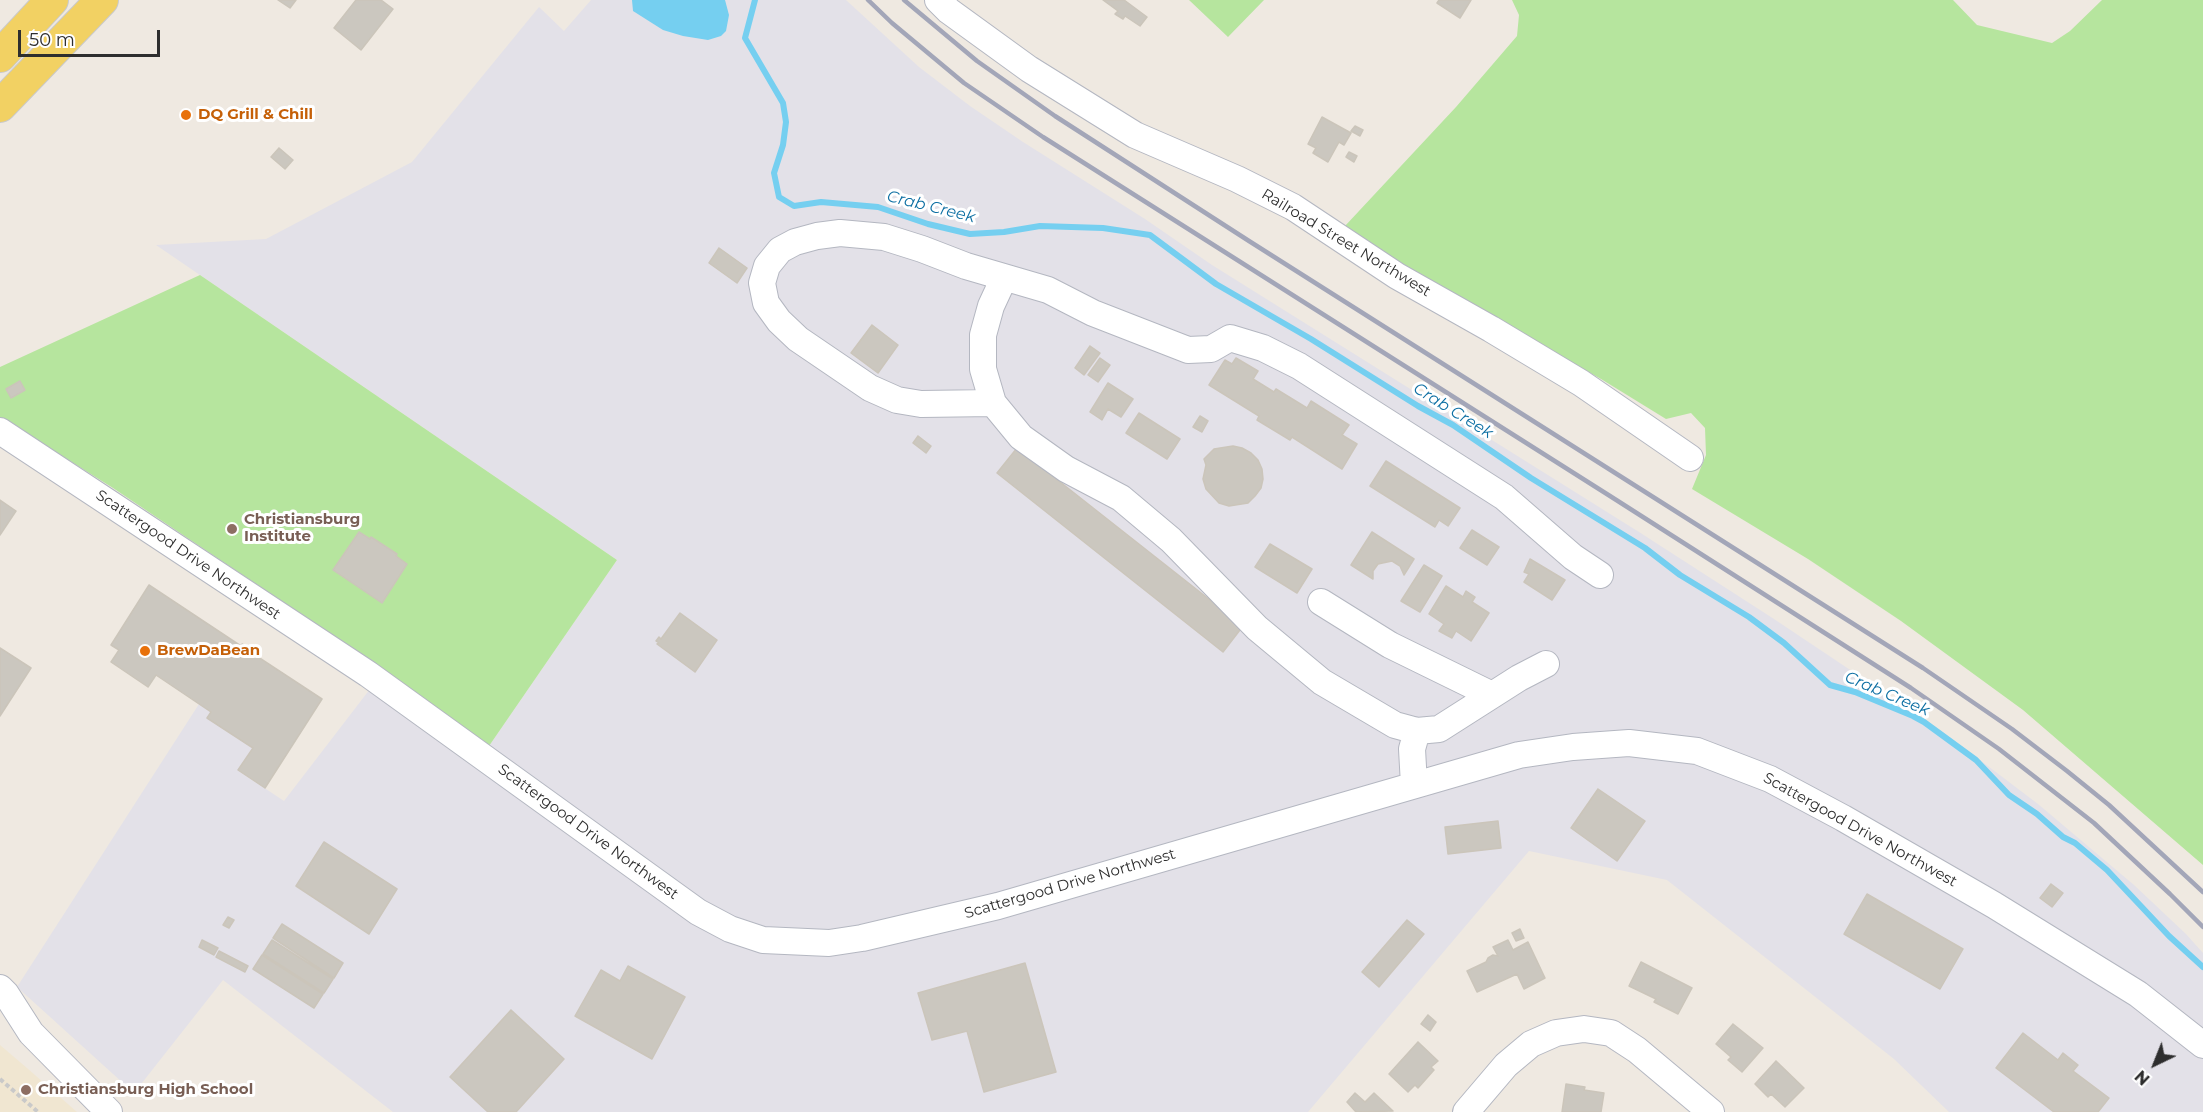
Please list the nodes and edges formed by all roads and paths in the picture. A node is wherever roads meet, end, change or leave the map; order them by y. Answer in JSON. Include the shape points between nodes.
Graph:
{"nodes":[{"id":1,"x":52,"y":0,"type":"edge"},
{"id":2,"x":102,"y":0,"type":"edge"},
{"id":3,"x":938,"y":0,"type":"edge"},
{"id":4,"x":0,"y":56,"type":"edge"},
{"id":5,"x":0,"y":106,"type":"edge"},
{"id":6,"x":1004,"y":278,"type":"junction"},
{"id":7,"x":993,"y":403,"type":"junction"},
{"id":8,"x":0,"y":431,"type":"edge"},
{"id":9,"x":1690,"y":458,"type":"dead end"},
{"id":10,"x":1600,"y":575,"type":"dead end"},
{"id":11,"x":1321,"y":602,"type":"dead end"},
{"id":12,"x":1546,"y":664,"type":"dead end"},
{"id":13,"x":1492,"y":695,"type":"junction"},
{"id":14,"x":1417,"y":731,"type":"junction"},
{"id":15,"x":1414,"y":786,"type":"junction"},
{"id":16,"x":2,"y":994,"type":"edge"},
{"id":17,"x":0,"y":1024,"type":"edge"},
{"id":18,"x":31,"y":1033,"type":"junction"},
{"id":19,"x":2203,"y":1045,"type":"edge"},
{"id":20,"x":0,"y":1079,"type":"edge"},
{"id":21,"x":38,"y":1112,"type":"edge"},
{"id":22,"x":109,"y":1112,"type":"edge"},
{"id":23,"x":1466,"y":1112,"type":"edge"},
{"id":24,"x":1711,"y":1112,"type":"edge"}],
"edges":[{"from":1,"to":4,"type":"main road"},
{"from":2,"to":5,"type":"main road"},
{"from":3,"to":9,"type":"street","name":"Railroad Street Northwest","via":[[1029,69],[1135,135],[1293,207],[1397,276],[1581,383]]},
{"from":6,"to":7,"type":"street","via":[[983,335],[983,369]]},
{"from":6,"to":7,"type":"street","via":[[884,237],[840,233],[795,242],[780,250],[767,266],[762,283],[766,303],[779,321],[798,339],[870,388],[897,400],[921,404]]},
{"from":6,"to":10,"type":"street","via":[[1048,290],[1093,313],[1188,350],[1211,349],[1230,338],[1263,348],[1299,366],[1504,496]]},
{"from":7,"to":14,"type":"street","via":[[1021,437],[1066,469],[1121,498],[1171,540],[1257,628],[1322,682],[1395,725]]},
{"from":8,"to":15,"type":"street","name":"Scattergood Drive Northwest","via":[[368,674],[698,912],[763,940],[829,943],[998,906]]},
{"from":11,"to":13,"type":"street","via":[[1390,645]]},
{"from":12,"to":13,"type":"street"},
{"from":13,"to":14,"type":"street","via":[[1439,729]]},
{"from":14,"to":15,"type":"street","via":[[1413,749]]},
{"from":15,"to":19,"type":"street","name":"Scattergood Drive Northwest","via":[[1519,755],[1573,747],[1629,743],[1697,751],[1770,779],[1984,899],[2138,994]]},
{"from":16,"to":18,"type":"street"},
{"from":17,"to":18,"type":"street"},
{"from":18,"to":22,"type":"street"},
{"from":20,"to":21,"type":"path"},
{"from":23,"to":24,"type":"street","via":[[1506,1065],[1531,1044],[1556,1033],[1584,1029],[1611,1033]]}]}
